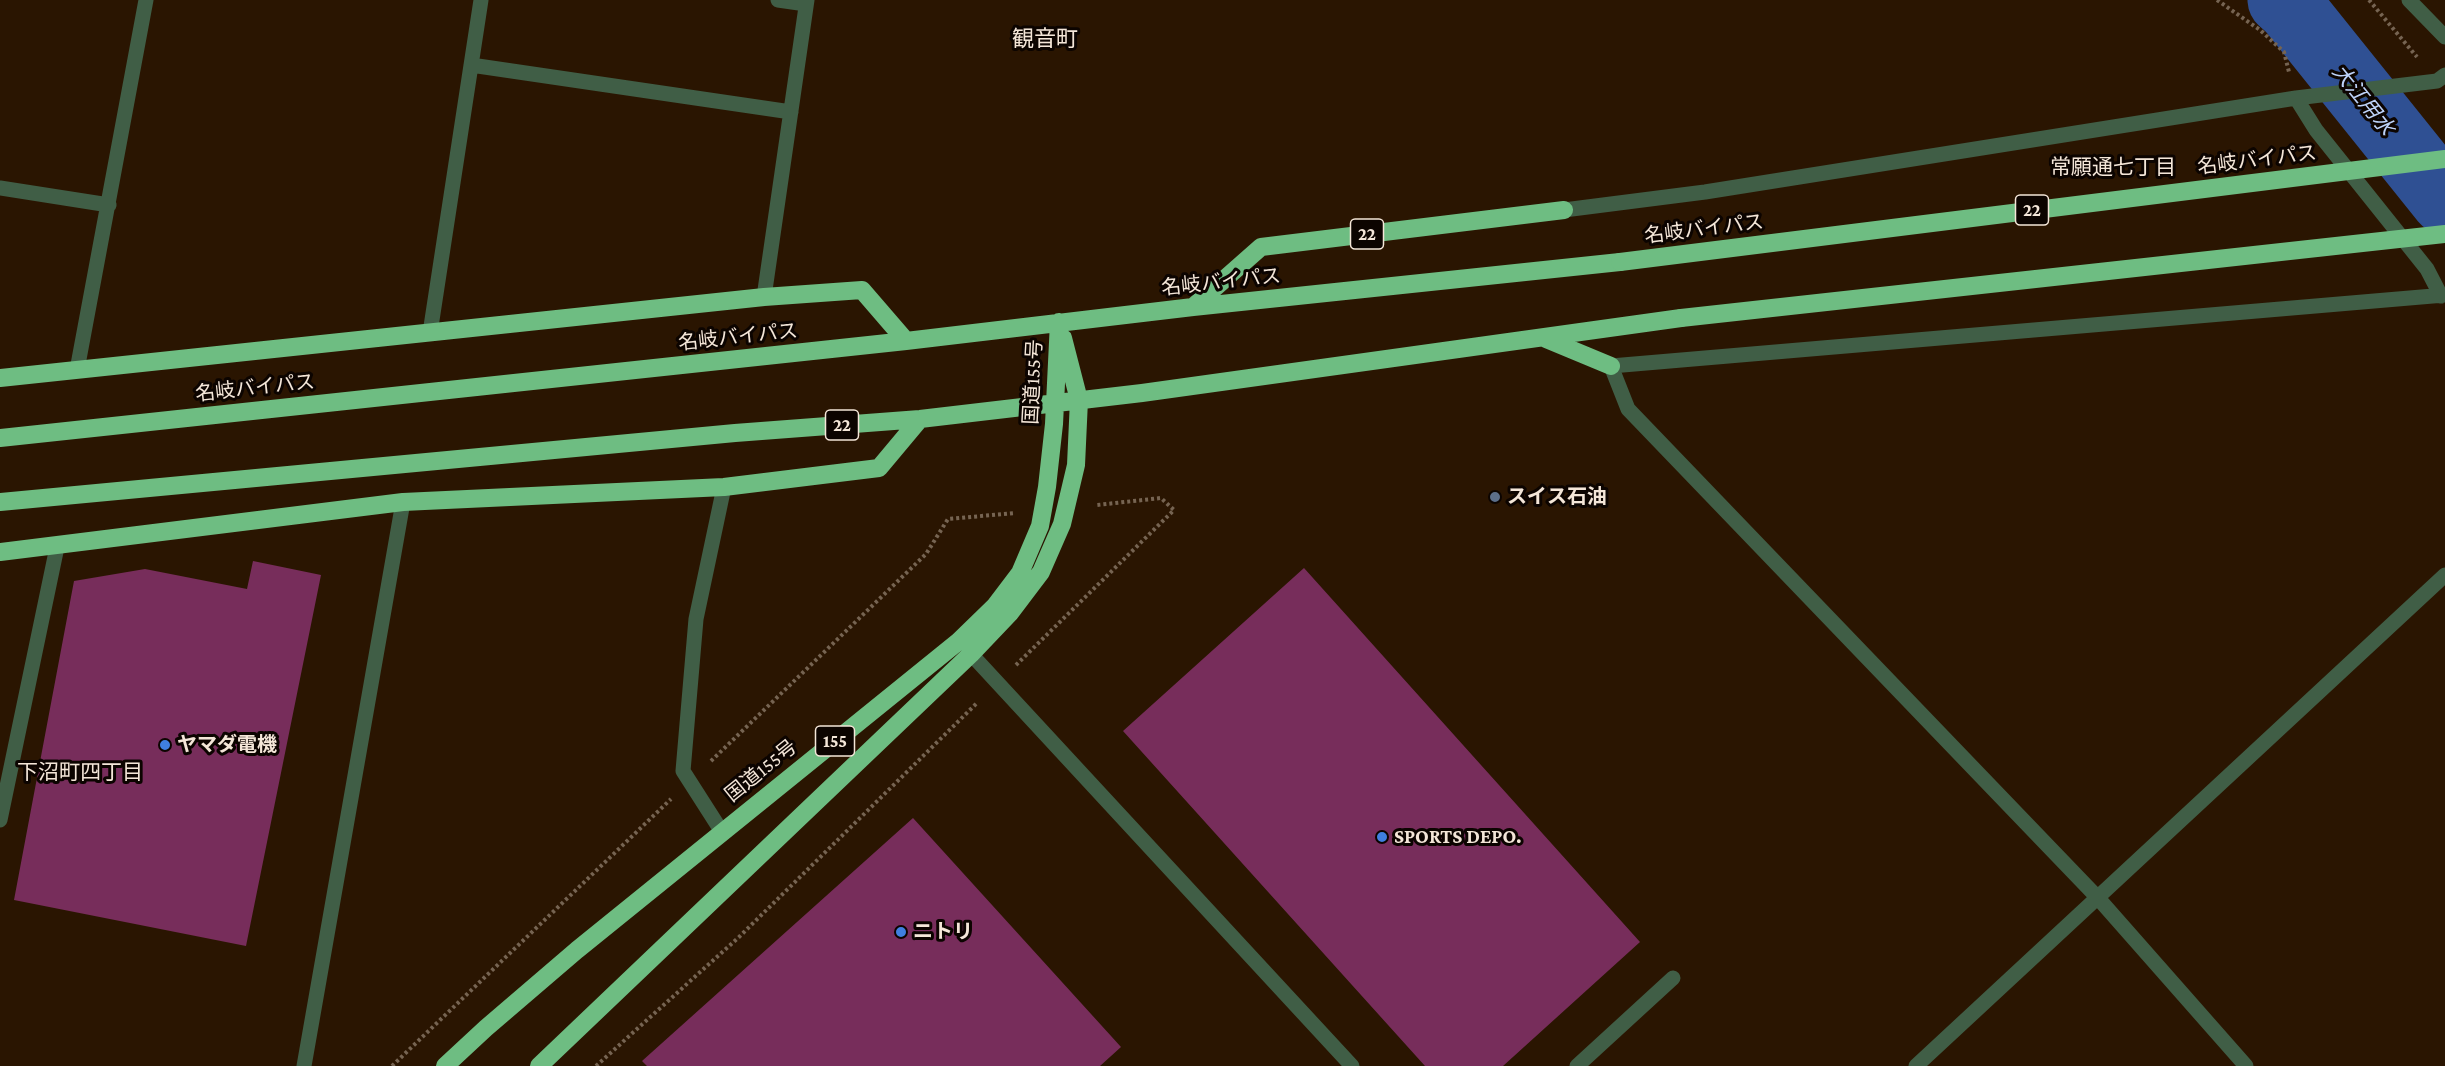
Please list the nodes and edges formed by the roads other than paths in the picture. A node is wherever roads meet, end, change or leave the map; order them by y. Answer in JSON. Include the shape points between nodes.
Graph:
{"nodes":[{"id":1,"x":146,"y":0,"type":"edge"},
{"id":2,"x":481,"y":0,"type":"edge"},
{"id":3,"x":778,"y":0,"type":"edge"},
{"id":4,"x":2409,"y":0,"type":"edge"},
{"id":5,"x":807,"y":2,"type":"edge"},
{"id":6,"x":2445,"y":37,"type":"edge"},
{"id":7,"x":471,"y":65,"type":"junction"},
{"id":8,"x":2441,"y":78,"type":"edge"},
{"id":9,"x":2296,"y":98,"type":"junction"},
{"id":10,"x":790,"y":112,"type":"junction"},
{"id":11,"x":2445,"y":159,"type":"edge"},
{"id":12,"x":0,"y":188,"type":"edge"},
{"id":13,"x":109,"y":205,"type":"junction"},
{"id":14,"x":1564,"y":210,"type":"joint"},
{"id":15,"x":2445,"y":234,"type":"edge"},
{"id":16,"x":2443,"y":295,"type":"edge"},
{"id":17,"x":764,"y":297,"type":"junction"},
{"id":18,"x":1193,"y":307,"type":"junction"},
{"id":19,"x":1059,"y":322,"type":"junction"},
{"id":20,"x":430,"y":333,"type":"junction"},
{"id":21,"x":1545,"y":339,"type":"junction"},
{"id":22,"x":906,"y":341,"type":"junction"},
{"id":23,"x":1611,"y":366,"type":"junction"},
{"id":24,"x":77,"y":370,"type":"junction"},
{"id":25,"x":0,"y":378,"type":"edge"},
{"id":26,"x":1079,"y":400,"type":"junction"},
{"id":27,"x":1054,"y":403,"type":"junction"},
{"id":28,"x":921,"y":419,"type":"junction"},
{"id":29,"x":0,"y":438,"type":"edge"},
{"id":30,"x":724,"y":486,"type":"junction"},
{"id":31,"x":0,"y":502,"type":"edge"},
{"id":32,"x":403,"y":502,"type":"junction"},
{"id":33,"x":57,"y":547,"type":"junction"},
{"id":34,"x":0,"y":552,"type":"edge"},
{"id":35,"x":2445,"y":575,"type":"edge"},
{"id":36,"x":971,"y":654,"type":"junction"},
{"id":37,"x":0,"y":820,"type":"edge"},
{"id":38,"x":722,"y":832,"type":"junction"},
{"id":39,"x":2098,"y":898,"type":"junction"},
{"id":40,"x":1673,"y":978,"type":"dead end"},
{"id":41,"x":304,"y":1066,"type":"edge"},
{"id":42,"x":445,"y":1066,"type":"edge"},
{"id":43,"x":539,"y":1066,"type":"edge"},
{"id":44,"x":1352,"y":1066,"type":"edge"},
{"id":45,"x":1577,"y":1066,"type":"edge"},
{"id":46,"x":1916,"y":1066,"type":"edge"},
{"id":47,"x":2246,"y":1066,"type":"edge"}],
"edges":[{"from":1,"to":13,"type":"street"},
{"from":2,"to":7,"type":"street"},
{"from":3,"to":5,"type":"street"},
{"from":4,"to":6,"type":"street"},
{"from":5,"to":10,"type":"street"},
{"from":7,"to":10,"type":"street"},
{"from":7,"to":20,"type":"street"},
{"from":8,"to":9,"type":"street"},
{"from":9,"to":14,"type":"street","via":[[1716,191]]},
{"from":9,"to":16,"type":"street","via":[[2316,130],[2427,269]]},
{"from":10,"to":17,"type":"street"},
{"from":11,"to":18,"type":"highway","name":"名岐バイパス","number":"22","bridge":true,"via":[[1620,262]]},
{"from":12,"to":13,"type":"street"},
{"from":13,"to":24,"type":"street"},
{"from":14,"to":18,"type":"highway","number":"22","via":[[1261,247]]},
{"from":15,"to":21,"type":"highway","number":"22","bridge":true,"via":[[1681,318]]},
{"from":16,"to":23,"type":"street"},
{"from":17,"to":20,"type":"highway"},
{"from":17,"to":22,"type":"highway","via":[[862,290]]},
{"from":18,"to":19,"type":"highway","name":"名岐バイパス","number":"22"},
{"from":19,"to":22,"type":"highway","name":"名岐バイパス","number":"22"},
{"from":19,"to":26,"type":"highway","name":"国道155号","number":"155"},
{"from":19,"to":27,"type":"highway","name":"国道155号","number":"155"},
{"from":20,"to":24,"type":"highway"},
{"from":21,"to":23,"type":"highway","number":"22"},
{"from":21,"to":26,"type":"highway","number":"22"},
{"from":22,"to":29,"type":"highway","name":"名岐バイパス","number":"22"},
{"from":23,"to":39,"type":"street","via":[[1628,409]]},
{"from":24,"to":25,"type":"highway"},
{"from":26,"to":27,"type":"highway","number":"22"},
{"from":26,"to":36,"type":"highway","name":"国道155号","number":"155","via":[[1076,465],[1062,524],[1041,572],[1010,613]]},
{"from":27,"to":28,"type":"highway","number":"22"},
{"from":27,"to":38,"type":"highway","name":"国道155号","number":"155","via":[[1040,526],[1020,573],[995,606],[959,642]]},
{"from":28,"to":30,"type":"highway","via":[[879,468]]},
{"from":28,"to":31,"type":"highway","number":"22"},
{"from":30,"to":32,"type":"highway"},
{"from":30,"to":38,"type":"street","via":[[696,619],[683,771]]},
{"from":32,"to":33,"type":"highway"},
{"from":32,"to":41,"type":"street"},
{"from":33,"to":34,"type":"highway"},
{"from":33,"to":37,"type":"street"},
{"from":35,"to":39,"type":"street"},
{"from":36,"to":43,"type":"highway","name":"国道155号","number":"155"},
{"from":36,"to":44,"type":"street"},
{"from":38,"to":42,"type":"highway","name":"国道155号","number":"155","via":[[568,958]]},
{"from":39,"to":46,"type":"street"},
{"from":39,"to":47,"type":"street"},
{"from":40,"to":45,"type":"street"}]}
